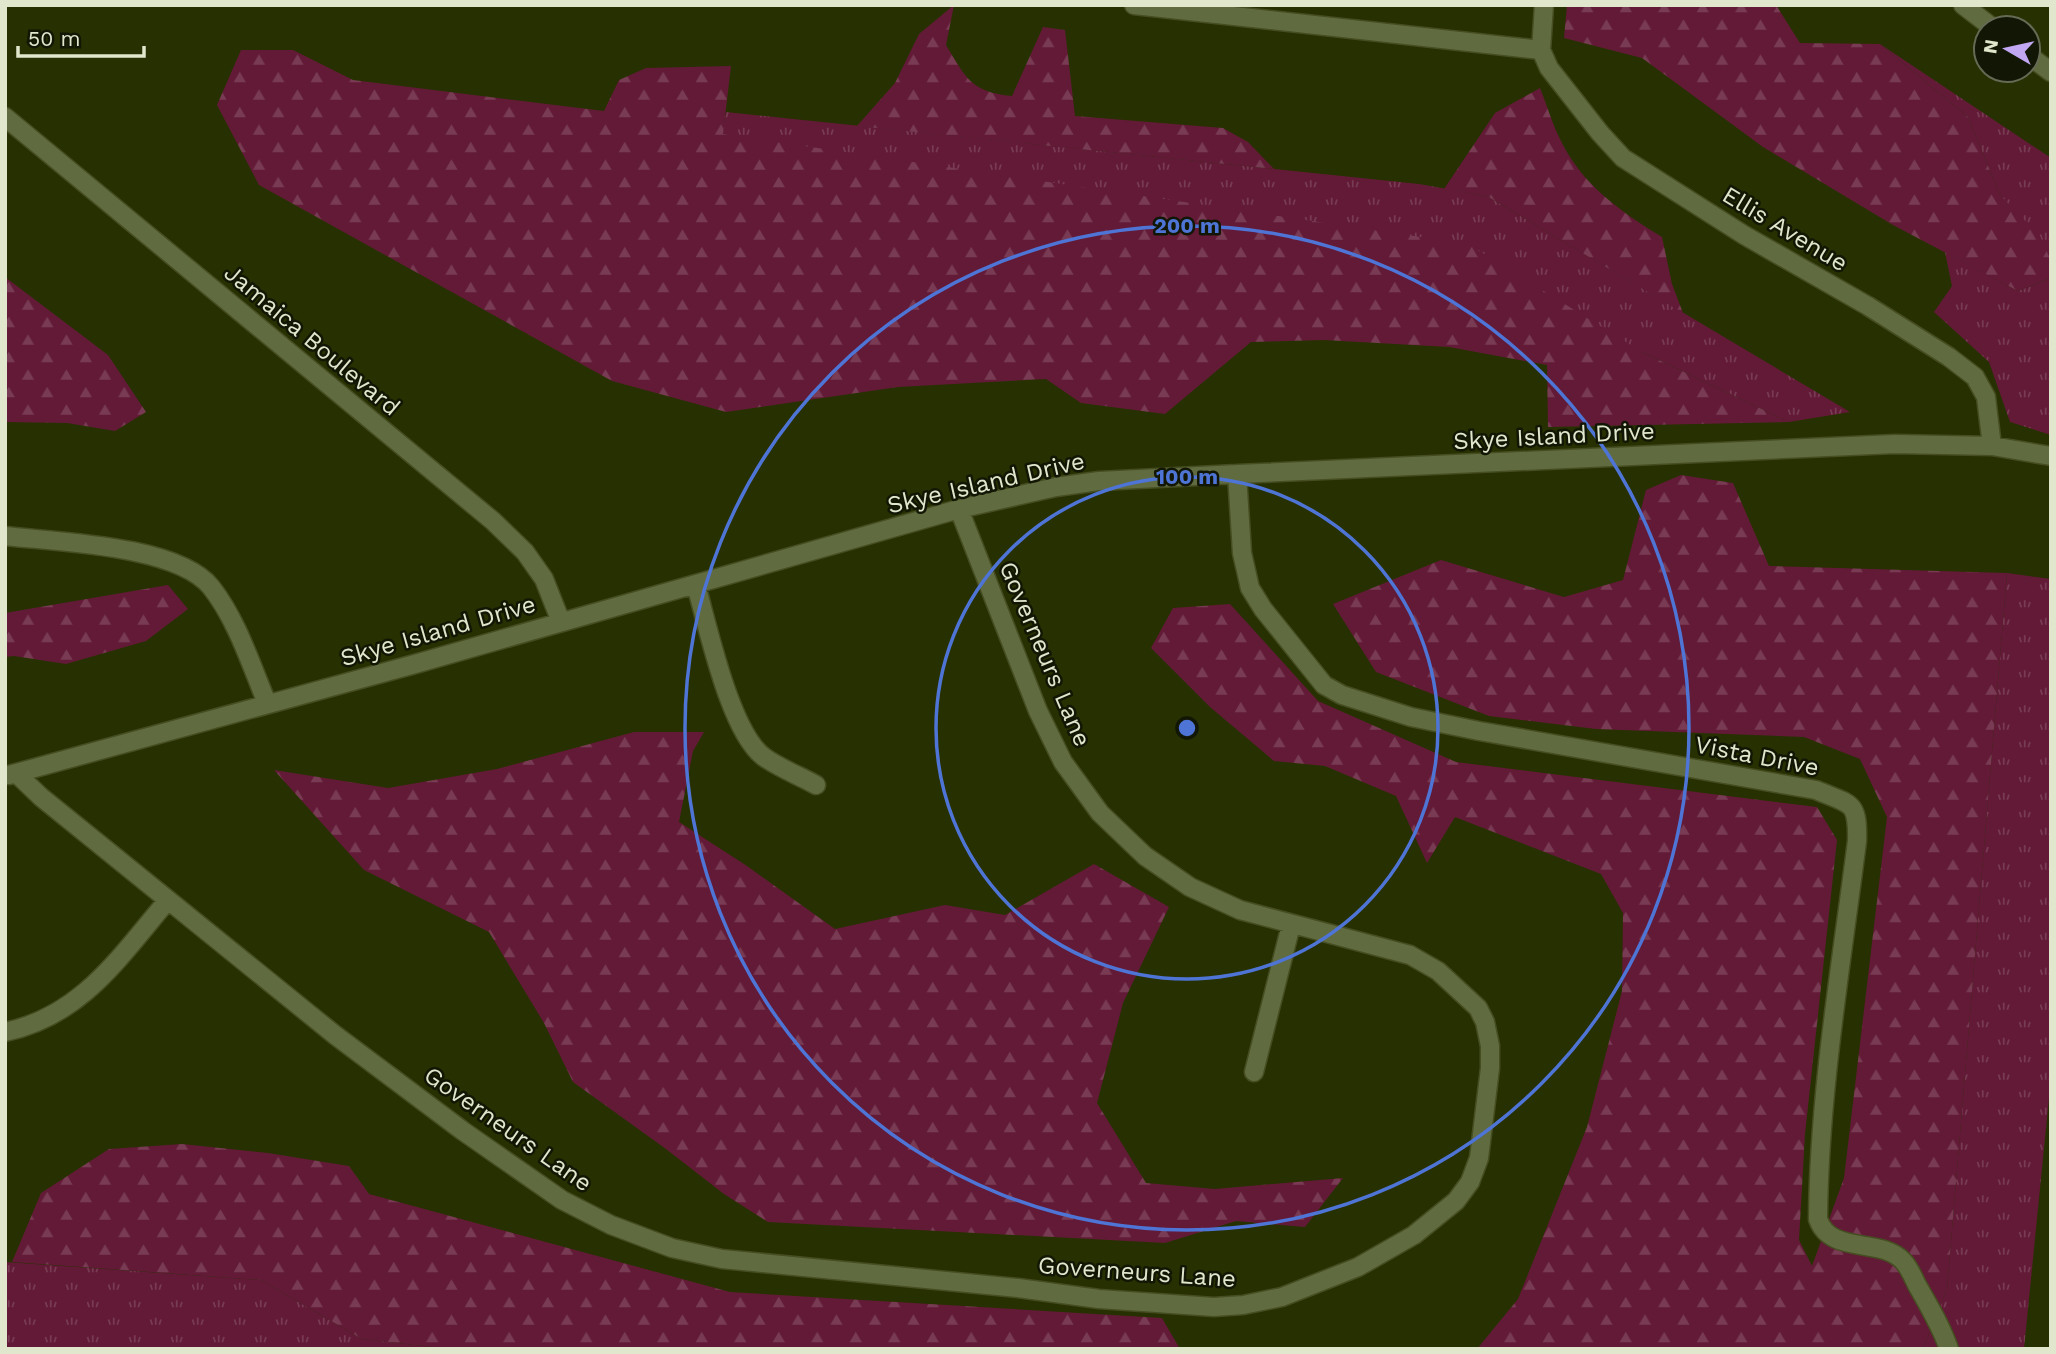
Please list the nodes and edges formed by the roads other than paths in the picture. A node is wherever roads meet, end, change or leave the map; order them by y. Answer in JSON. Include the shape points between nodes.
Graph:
{"nodes":[{"id":1,"x":1134,"y":5,"type":"edge"},
{"id":2,"x":1544,"y":5,"type":"edge"},
{"id":3,"x":1541,"y":50,"type":"junction"},
{"id":4,"x":5,"y":117,"type":"edge"},
{"id":5,"x":1992,"y":446,"type":"junction"},
{"id":6,"x":2051,"y":456,"type":"edge"},
{"id":7,"x":1237,"y":474,"type":"junction"},
{"id":8,"x":960,"y":509,"type":"junction"},
{"id":9,"x":5,"y":536,"type":"edge"},
{"id":10,"x":695,"y":585,"type":"junction"},
{"id":11,"x":561,"y":622,"type":"junction"},
{"id":12,"x":267,"y":703,"type":"junction"},
{"id":13,"x":11,"y":775,"type":"edge"},
{"id":14,"x":816,"y":785,"type":"dead end"},
{"id":15,"x":168,"y":900,"type":"junction"},
{"id":16,"x":1291,"y":925,"type":"junction"},
{"id":17,"x":5,"y":1032,"type":"edge"},
{"id":18,"x":1254,"y":1072,"type":"dead end"},
{"id":19,"x":1949,"y":1349,"type":"edge"}],
"edges":[{"from":1,"to":3,"type":"street"},
{"from":2,"to":3,"type":"street"},
{"from":3,"to":5,"type":"street","name":"Ellis Avenue","via":[[1549,68],[1623,158],[1880,313],[1975,377],[1986,397]]},
{"from":4,"to":11,"type":"street","name":"Jamaica Boulevard","via":[[493,521],[525,552],[544,579]]},
{"from":5,"to":6,"type":"street","name":"Skye Island Drive"},
{"from":5,"to":7,"type":"street","name":"Skye Island Drive","via":[[1895,444]]},
{"from":7,"to":8,"type":"street","name":"Skye Island Drive","via":[[1099,481]]},
{"from":7,"to":19,"type":"street","name":"Vista Drive","via":[[1242,553],[1250,588],[1324,685],[1342,695],[1479,732],[1816,790],[1851,805],[1858,816],[1857,841],[1829,1054],[1818,1219],[1829,1236],[1888,1250],[1904,1262]]},
{"from":8,"to":10,"type":"street","name":"Skye Island Drive"},
{"from":8,"to":16,"type":"street","name":"Governeurs Lane","via":[[1038,711],[1063,762],[1093,804],[1146,856],[1190,887]]},
{"from":9,"to":12,"type":"street","via":[[115,549],[157,557],[192,571],[210,586],[230,618]]},
{"from":10,"to":11,"type":"street","name":"Skye Island Drive"},
{"from":10,"to":14,"type":"street","via":[[732,708],[746,736],[763,757]]},
{"from":11,"to":12,"type":"street","name":"Skye Island Drive"},
{"from":12,"to":13,"type":"street","name":"Skye Island Drive"},
{"from":13,"to":15,"type":"street","name":"Governeurs Lane"},
{"from":15,"to":16,"type":"street","name":"Governeurs Lane","via":[[463,1131],[562,1200],[623,1230],[671,1248],[722,1259],[1214,1307],[1282,1297],[1358,1267],[1414,1235],[1456,1201],[1479,1158],[1490,1046],[1478,1008],[1438,971],[1410,955]]},
{"from":15,"to":17,"type":"street","via":[[94,987],[61,1011]]},
{"from":16,"to":18,"type":"street"}]}
